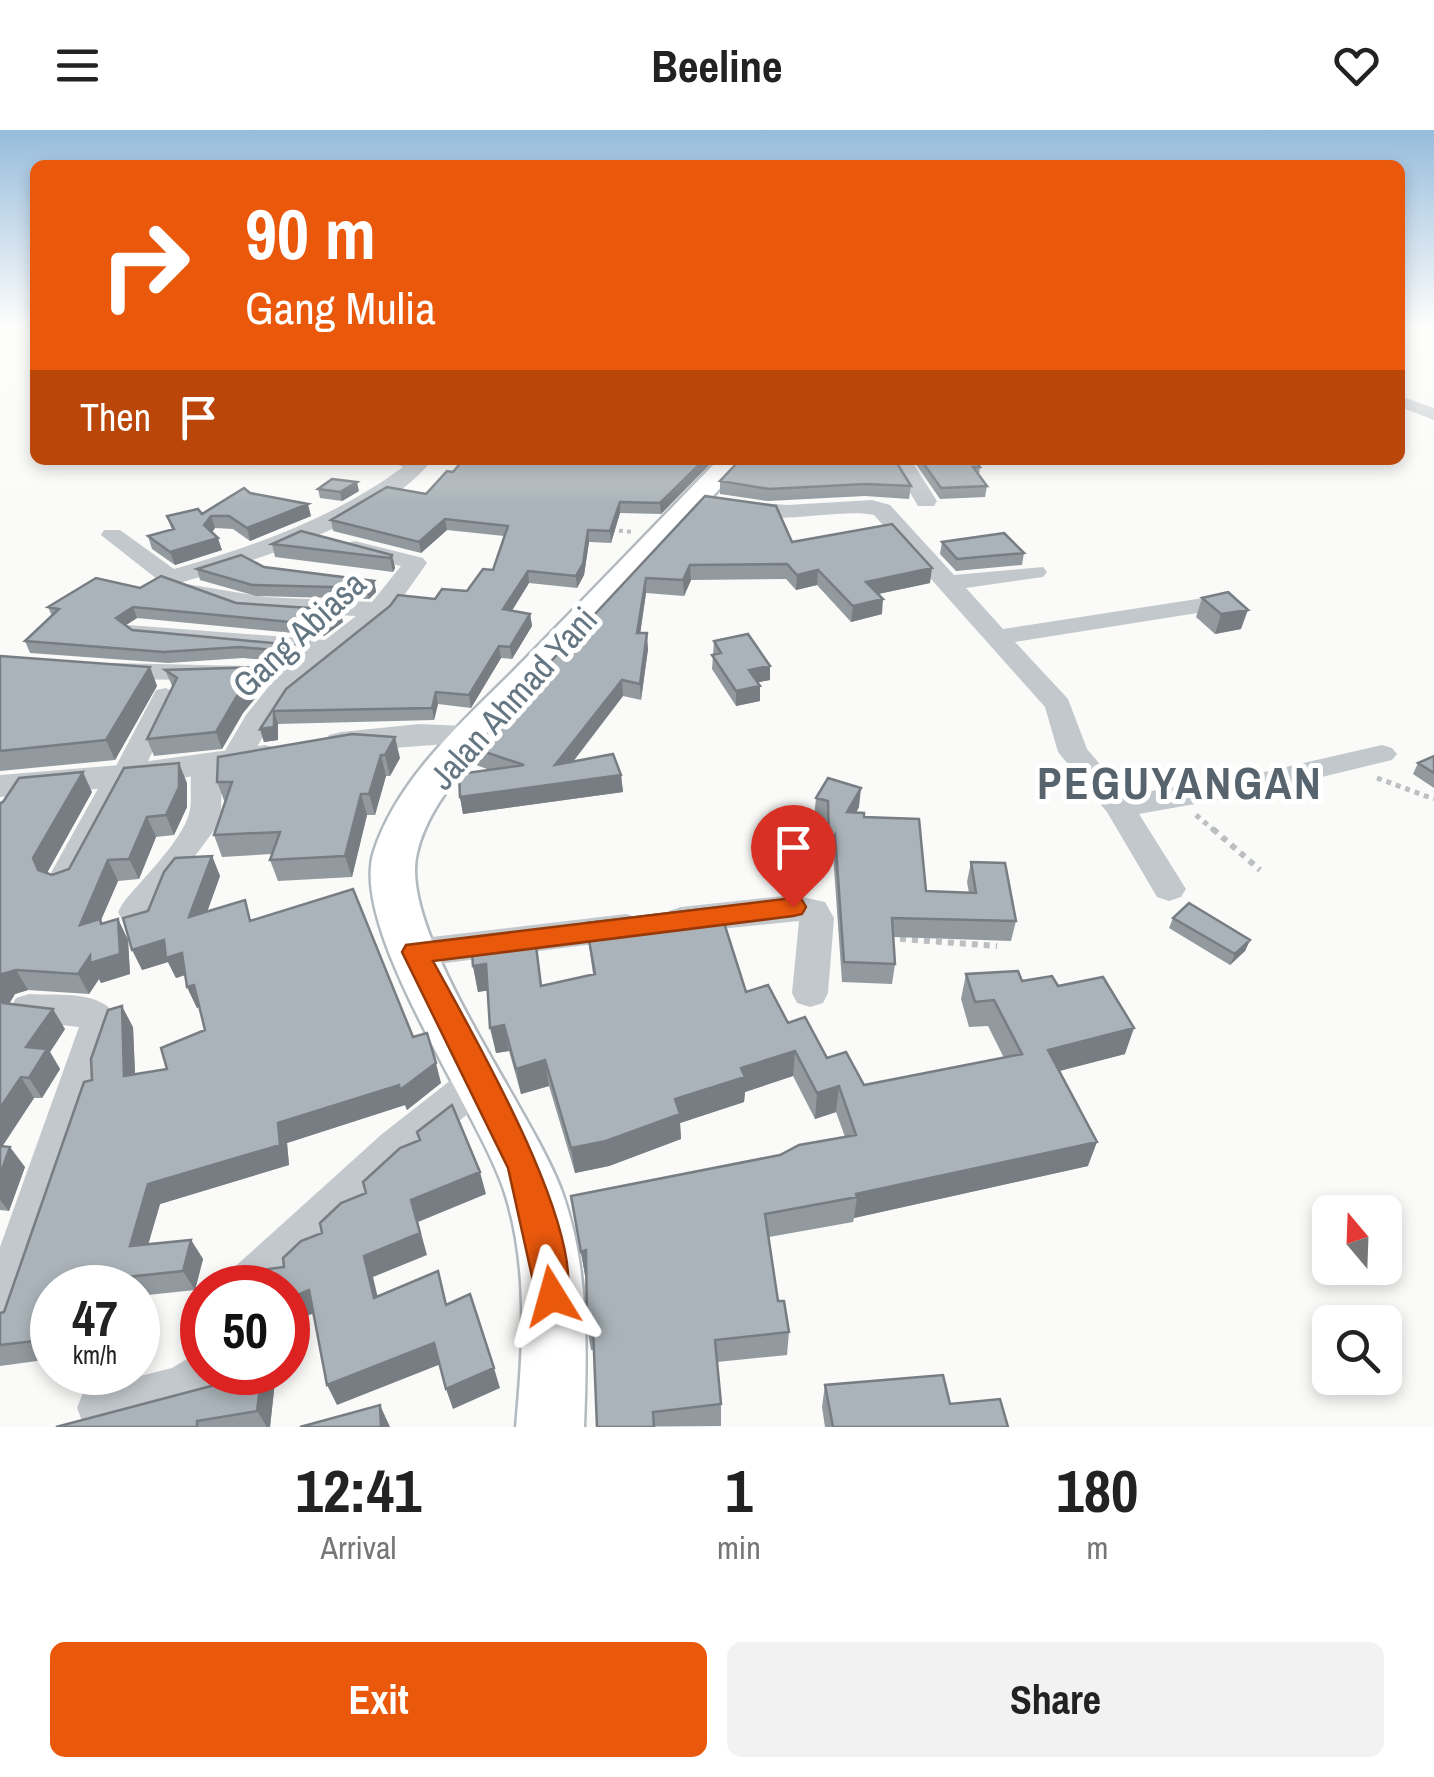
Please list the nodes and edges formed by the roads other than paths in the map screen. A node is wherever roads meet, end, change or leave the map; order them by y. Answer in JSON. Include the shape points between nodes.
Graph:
{"nodes":[{"id":1,"x":1405,"y":403,"type":"edge"},
{"id":2,"x":1434,"y":414,"type":"edge"},
{"id":3,"x":417,"y":465,"type":"edge"},
{"id":4,"x":727,"y":465,"type":"edge"},
{"id":5,"x":904,"y":465,"type":"edge"},
{"id":6,"x":695,"y":500,"type":"junction"},
{"id":7,"x":926,"y":502,"type":"dead end"},
{"id":8,"x":313,"y":506,"type":"dead end"},
{"id":9,"x":348,"y":512,"type":"junction"},
{"id":10,"x":304,"y":533,"type":"junction"},
{"id":11,"x":112,"y":535,"type":"dead end"},
{"id":12,"x":223,"y":537,"type":"dead end"},
{"id":13,"x":246,"y":555,"type":"junction"},
{"id":14,"x":286,"y":570,"type":"edge"},
{"id":15,"x":407,"y":572,"type":"junction"},
{"id":16,"x":1035,"y":572,"type":"dead end"},
{"id":17,"x":363,"y":580,"type":"edge"},
{"id":18,"x":174,"y":581,"type":"edge"},
{"id":19,"x":952,"y":583,"type":"junction"},
{"id":20,"x":1210,"y":604,"type":"edge"},
{"id":21,"x":382,"y":610,"type":"junction"},
{"id":22,"x":137,"y":630,"type":"edge"},
{"id":23,"x":994,"y":638,"type":"junction"},
{"id":24,"x":335,"y":648,"type":"junction"},
{"id":25,"x":80,"y":668,"type":"edge"},
{"id":26,"x":296,"y":675,"type":"junction"},
{"id":27,"x":166,"y":696,"type":"edge"},
{"id":28,"x":474,"y":734,"type":"junction"},
{"id":29,"x":1382,"y":754,"type":"dead end"},
{"id":30,"x":220,"y":764,"type":"junction"},
{"id":31,"x":123,"y":776,"type":"junction"},
{"id":32,"x":10,"y":785,"type":"edge"},
{"id":33,"x":1119,"y":806,"type":"junction"},
{"id":34,"x":0,"y":813,"type":"edge"},
{"id":35,"x":64,"y":880,"type":"edge"},
{"id":36,"x":1169,"y":889,"type":"dead end"},
{"id":37,"x":135,"y":912,"type":"edge"},
{"id":38,"x":415,"y":952,"type":"junction"},
{"id":39,"x":810,"y":993,"type":"dead end"},
{"id":40,"x":30,"y":1008,"type":"edge"},
{"id":41,"x":479,"y":1081,"type":"junction"},
{"id":42,"x":270,"y":1265,"type":"edge"},
{"id":43,"x":0,"y":1309,"type":"edge"},
{"id":44,"x":180,"y":1389,"type":"edge"},
{"id":45,"x":102,"y":1408,"type":"dead end"},
{"id":46,"x":550,"y":1427,"type":"edge"}],
"edges":[{"from":1,"to":2,"type":"street"},
{"from":3,"to":9,"type":"street"},
{"from":4,"to":6,"type":"main road","name":"Jalan Ahmad Yani"},
{"from":5,"to":7,"type":"street"},
{"from":6,"to":19,"type":"street","via":[[768,510],[872,506]]},
{"from":6,"to":28,"type":"main road","name":"Jalan Ahmad Yani"},
{"from":8,"to":9,"type":"street"},
{"from":9,"to":10,"type":"street"},
{"from":10,"to":13,"type":"street"},
{"from":10,"to":15,"type":"street"},
{"from":11,"to":13,"type":"street","via":[[170,578]]},
{"from":12,"to":13,"type":"street"},
{"from":13,"to":14,"type":"street"},
{"from":15,"to":17,"type":"street"},
{"from":15,"to":21,"type":"street","name":"Gang Abiasa"},
{"from":16,"to":19,"type":"street"},
{"from":18,"to":21,"type":"street","via":[[240,602]]},
{"from":19,"to":23,"type":"street"},
{"from":20,"to":23,"type":"street"},
{"from":21,"to":24,"type":"street","name":"Gang Abiasa"},
{"from":22,"to":24,"type":"street"},
{"from":23,"to":33,"type":"street","via":[[1058,704],[1073,752]]},
{"from":24,"to":26,"type":"street","name":"Gang Abiasa"},
{"from":25,"to":26,"type":"street"},
{"from":26,"to":30,"type":"street","name":"Gang Abiasa"},
{"from":27,"to":31,"type":"street"},
{"from":28,"to":30,"type":"street","via":[[388,736]]},
{"from":28,"to":38,"type":"main road","name":"Jalan Ahmad Yani","via":[[433,785],[394,856],[394,891]]},
{"from":29,"to":33,"type":"street","via":[[1178,800]]},
{"from":30,"to":31,"type":"street"},
{"from":30,"to":37,"type":"street","via":[[199,829]]},
{"from":31,"to":32,"type":"street"},
{"from":31,"to":35,"type":"street"},
{"from":32,"to":34,"type":"street"},
{"from":33,"to":36,"type":"street"},
{"from":38,"to":39,"type":"street","via":[[793,907],[817,918]]},
{"from":38,"to":41,"type":"main road","name":"Jalan Ahmad Yani"},
{"from":40,"to":43,"type":"street","via":[[93,1013],[100,1020]]},
{"from":41,"to":42,"type":"street"},
{"from":41,"to":46,"type":"main road","name":"Jalan Ahmad Yani","via":[[524,1166],[554,1201]]},
{"from":44,"to":45,"type":"street"}]}
